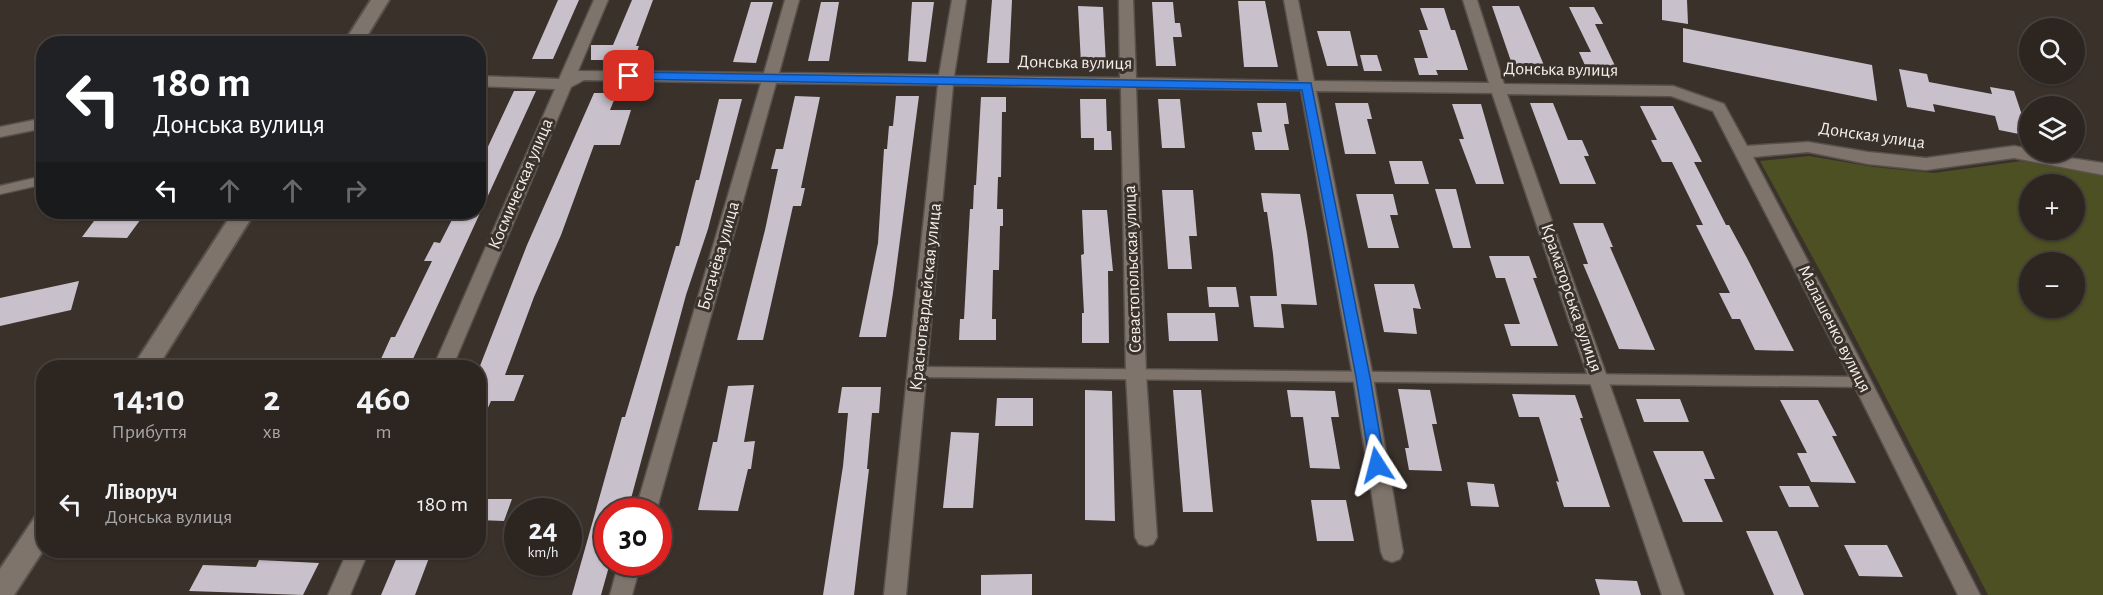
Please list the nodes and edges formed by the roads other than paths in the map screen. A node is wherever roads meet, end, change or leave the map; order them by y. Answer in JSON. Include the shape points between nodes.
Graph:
{"nodes":[{"id":1,"x":380,"y":0,"type":"edge"},
{"id":2,"x":601,"y":0,"type":"edge"},
{"id":3,"x":792,"y":0,"type":"edge"},
{"id":4,"x":958,"y":0,"type":"edge"},
{"id":5,"x":1126,"y":0,"type":"edge"},
{"id":6,"x":1291,"y":0,"type":"edge"},
{"id":7,"x":1470,"y":0,"type":"edge"},
{"id":8,"x":357,"y":36,"type":"edge"},
{"id":9,"x":770,"y":78,"type":"junction"},
{"id":10,"x":486,"y":81,"type":"edge"},
{"id":11,"x":946,"y":81,"type":"junction"},
{"id":12,"x":1128,"y":83,"type":"junction"},
{"id":13,"x":564,"y":84,"type":"junction"},
{"id":14,"x":1307,"y":86,"type":"junction"},
{"id":15,"x":1498,"y":89,"type":"junction"},
{"id":16,"x":1673,"y":92,"type":"joint"},
{"id":17,"x":36,"y":125,"type":"edge"},
{"id":18,"x":0,"y":132,"type":"edge"},
{"id":19,"x":1742,"y":152,"type":"junction"},
{"id":20,"x":2103,"y":169,"type":"edge"},
{"id":21,"x":36,"y":182,"type":"edge"},
{"id":22,"x":0,"y":190,"type":"edge"},
{"id":23,"x":240,"y":219,"type":"edge"},
{"id":24,"x":149,"y":360,"type":"edge"},
{"id":25,"x":445,"y":360,"type":"edge"},
{"id":26,"x":919,"y":372,"type":"junction"},
{"id":27,"x":1136,"y":375,"type":"junction"},
{"id":28,"x":1363,"y":377,"type":"junction"},
{"id":29,"x":1600,"y":380,"type":"junction"},
{"id":30,"x":1862,"y":382,"type":"junction"},
{"id":31,"x":649,"y":498,"type":"edge"},
{"id":32,"x":36,"y":537,"type":"edge"},
{"id":33,"x":1146,"y":537,"type":"dead end"},
{"id":34,"x":1392,"y":552,"type":"dead end"},
{"id":35,"x":355,"y":558,"type":"edge"},
{"id":36,"x":626,"y":576,"type":"edge"},
{"id":37,"x":0,"y":593,"type":"edge"},
{"id":38,"x":339,"y":595,"type":"edge"},
{"id":39,"x":621,"y":595,"type":"edge"},
{"id":40,"x":895,"y":595,"type":"edge"},
{"id":41,"x":1673,"y":595,"type":"edge"},
{"id":42,"x":1969,"y":595,"type":"edge"}],
"edges":[{"from":1,"to":8,"type":"street"},
{"from":2,"to":13,"type":"street","name":"Космическая улица"},
{"from":3,"to":9,"type":"street","name":"Богачёва улица"},
{"from":4,"to":11,"type":"street","name":"Красногвардейская улица"},
{"from":5,"to":12,"type":"street","name":"Севастопольская улица"},
{"from":6,"to":14,"type":"street"},
{"from":7,"to":15,"type":"street","name":"Краматорська вулиця"},
{"from":9,"to":11,"type":"street","name":"Донська вулиця"},
{"from":9,"to":13,"type":"street","name":"Донська вулиця","via":[[582,75]]},
{"from":9,"to":31,"type":"street","name":"Богачёва улица"},
{"from":10,"to":13,"type":"street","name":"Донська вулиця"},
{"from":11,"to":12,"type":"street","name":"Донська вулиця"},
{"from":11,"to":26,"type":"street","name":"Красногвардейская улица"},
{"from":12,"to":14,"type":"street","name":"Донська вулиця"},
{"from":12,"to":27,"type":"street","name":"Севастопольская улица"},
{"from":13,"to":25,"type":"street","name":"Космическая улица"},
{"from":14,"to":15,"type":"street","name":"Донська вулиця"},
{"from":14,"to":28,"type":"street"},
{"from":15,"to":16,"type":"street","name":"Донська вулиця"},
{"from":15,"to":29,"type":"street","name":"Краматорська вулиця"},
{"from":16,"to":19,"type":"street","name":"Малашенко вулиця","via":[[1719,108]]},
{"from":17,"to":18,"type":"street"},
{"from":19,"to":20,"type":"street","name":"Донская улица","via":[[1808,147],[1926,164],[2014,152]]},
{"from":19,"to":30,"type":"street","name":"Малашенко вулиця"},
{"from":21,"to":22,"type":"lane"},
{"from":23,"to":24,"type":"street"},
{"from":26,"to":27,"type":"lane"},
{"from":26,"to":40,"type":"street","name":"Красногвардейская улица"},
{"from":27,"to":28,"type":"lane"},
{"from":27,"to":33,"type":"street","name":"Севастопольская улица"},
{"from":28,"to":29,"type":"lane"},
{"from":28,"to":34,"type":"street"},
{"from":29,"to":30,"type":"lane"},
{"from":29,"to":41,"type":"street","name":"Краматорська вулиця"},
{"from":30,"to":42,"type":"street","name":"Малашенко вулиця"},
{"from":32,"to":37,"type":"street"},
{"from":35,"to":38,"type":"street"},
{"from":36,"to":39,"type":"street"}]}
